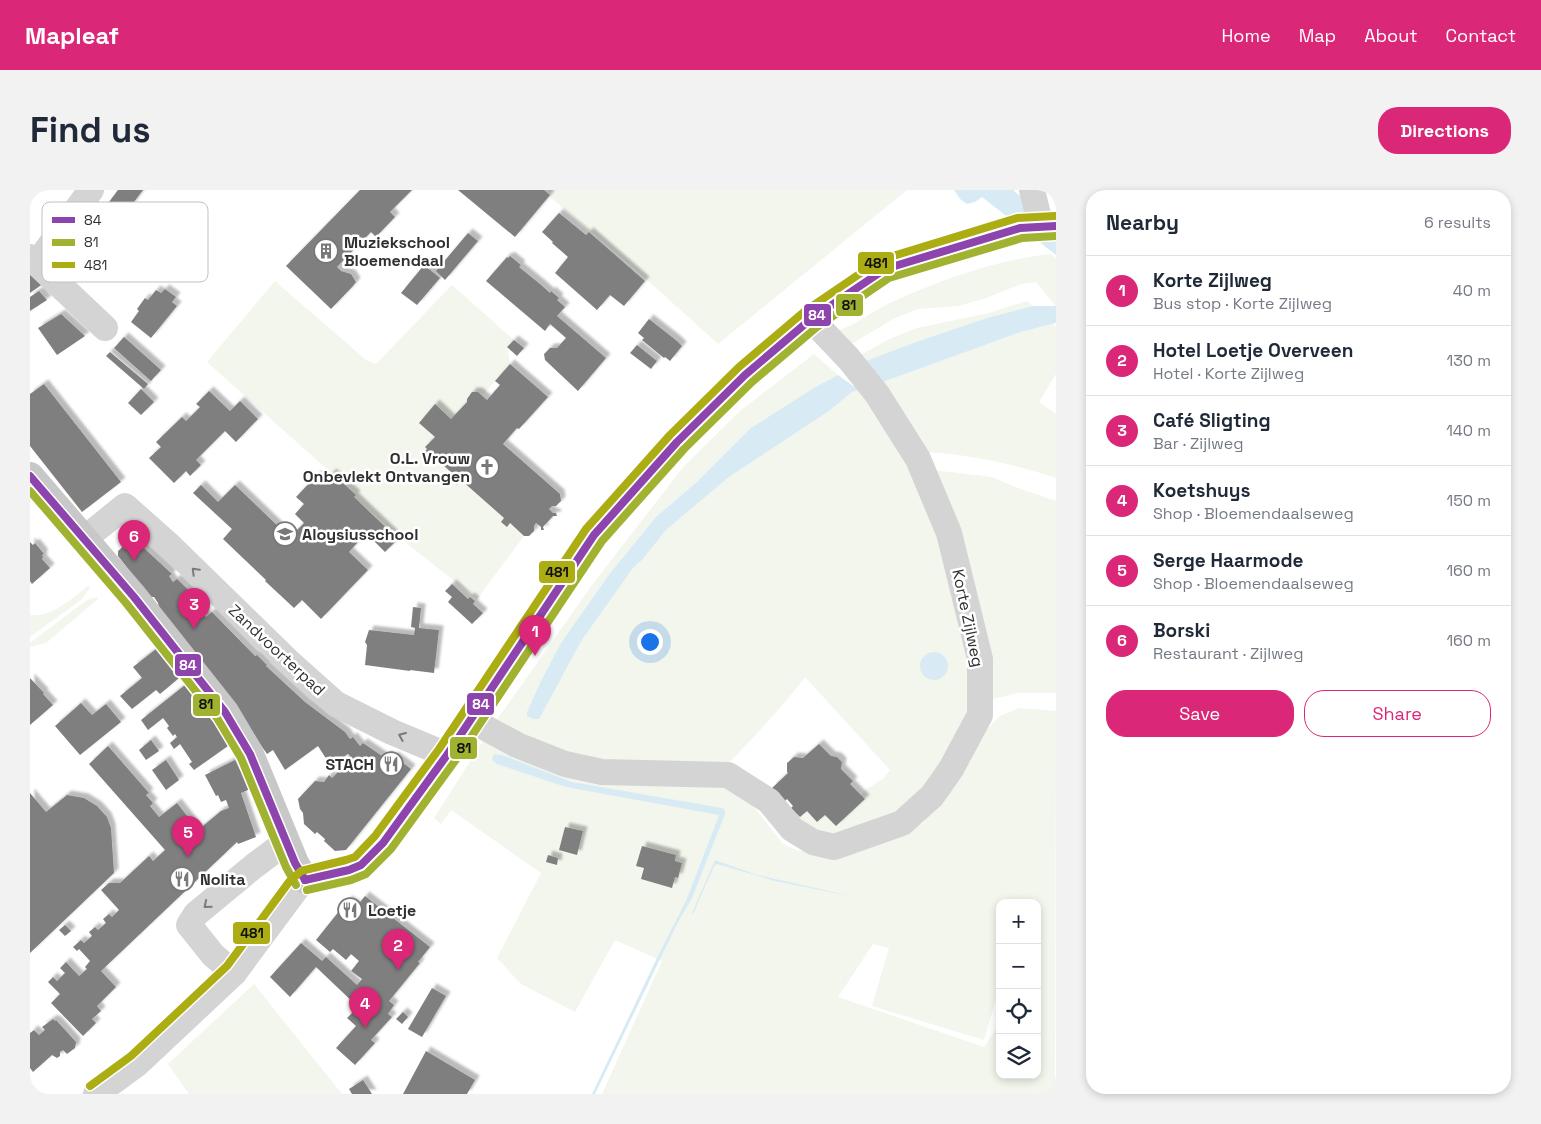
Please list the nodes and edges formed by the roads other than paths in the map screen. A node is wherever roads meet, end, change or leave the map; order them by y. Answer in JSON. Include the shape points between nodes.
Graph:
{"nodes":[{"id":1,"x":91,"y":190,"type":"edge"},
{"id":2,"x":81,"y":202,"type":"edge"},
{"id":3,"x":1037,"y":216,"type":"edge"},
{"id":4,"x":42,"y":249,"type":"edge"},
{"id":5,"x":33,"y":260,"type":"edge"},
{"id":6,"x":56,"y":282,"type":"edge"},
{"id":7,"x":811,"y":319,"type":"junction"},
{"id":8,"x":105,"y":328,"type":"dead end"},
{"id":9,"x":30,"y":476,"type":"edge"},
{"id":10,"x":84,"y":539,"type":"junction"},
{"id":11,"x":471,"y":720,"type":"junction"},
{"id":12,"x":448,"y":755,"type":"junction"},
{"id":13,"x":286,"y":842,"type":"junction"},
{"id":14,"x":305,"y":880,"type":"junction"},
{"id":15,"x":234,"y":973,"type":"junction"},
{"id":16,"x":96,"y":1094,"type":"edge"}],
"edges":[{"from":1,"to":2,"type":"street"},
{"from":3,"to":7,"type":"main road","via":[[885,269]]},
{"from":4,"to":5,"type":"street"},
{"from":6,"to":8,"type":"street"},
{"from":7,"to":11,"type":"main road","via":[[745,375],[677,442],[594,535]]},
{"from":7,"to":11,"type":"street","name":"Korte Zijlweg","via":[[877,394],[918,460],[949,533],[980,659],[980,715],[951,769],[932,796],[902,823],[834,847],[813,842],[792,829],[768,801],[728,775],[602,772],[565,764],[517,745]]},
{"from":9,"to":10,"type":"main road"},
{"from":12,"to":10,"type":"street","name":"Zandvoorterpad","one_way":true,"via":[[336,704],[125,506]]},
{"from":10,"to":13,"type":"main road","via":[[225,712],[250,754]]},
{"from":11,"to":12,"type":"main road"},
{"from":12,"to":14,"type":"main road","via":[[383,843],[361,865]]},
{"from":13,"to":14,"type":"main road"},
{"from":13,"to":15,"type":"street","one_way":true,"via":[[196,914],[189,925],[213,955]]},
{"from":14,"to":15,"type":"street"},
{"from":15,"to":16,"type":"street","via":[[137,1064]]}]}
